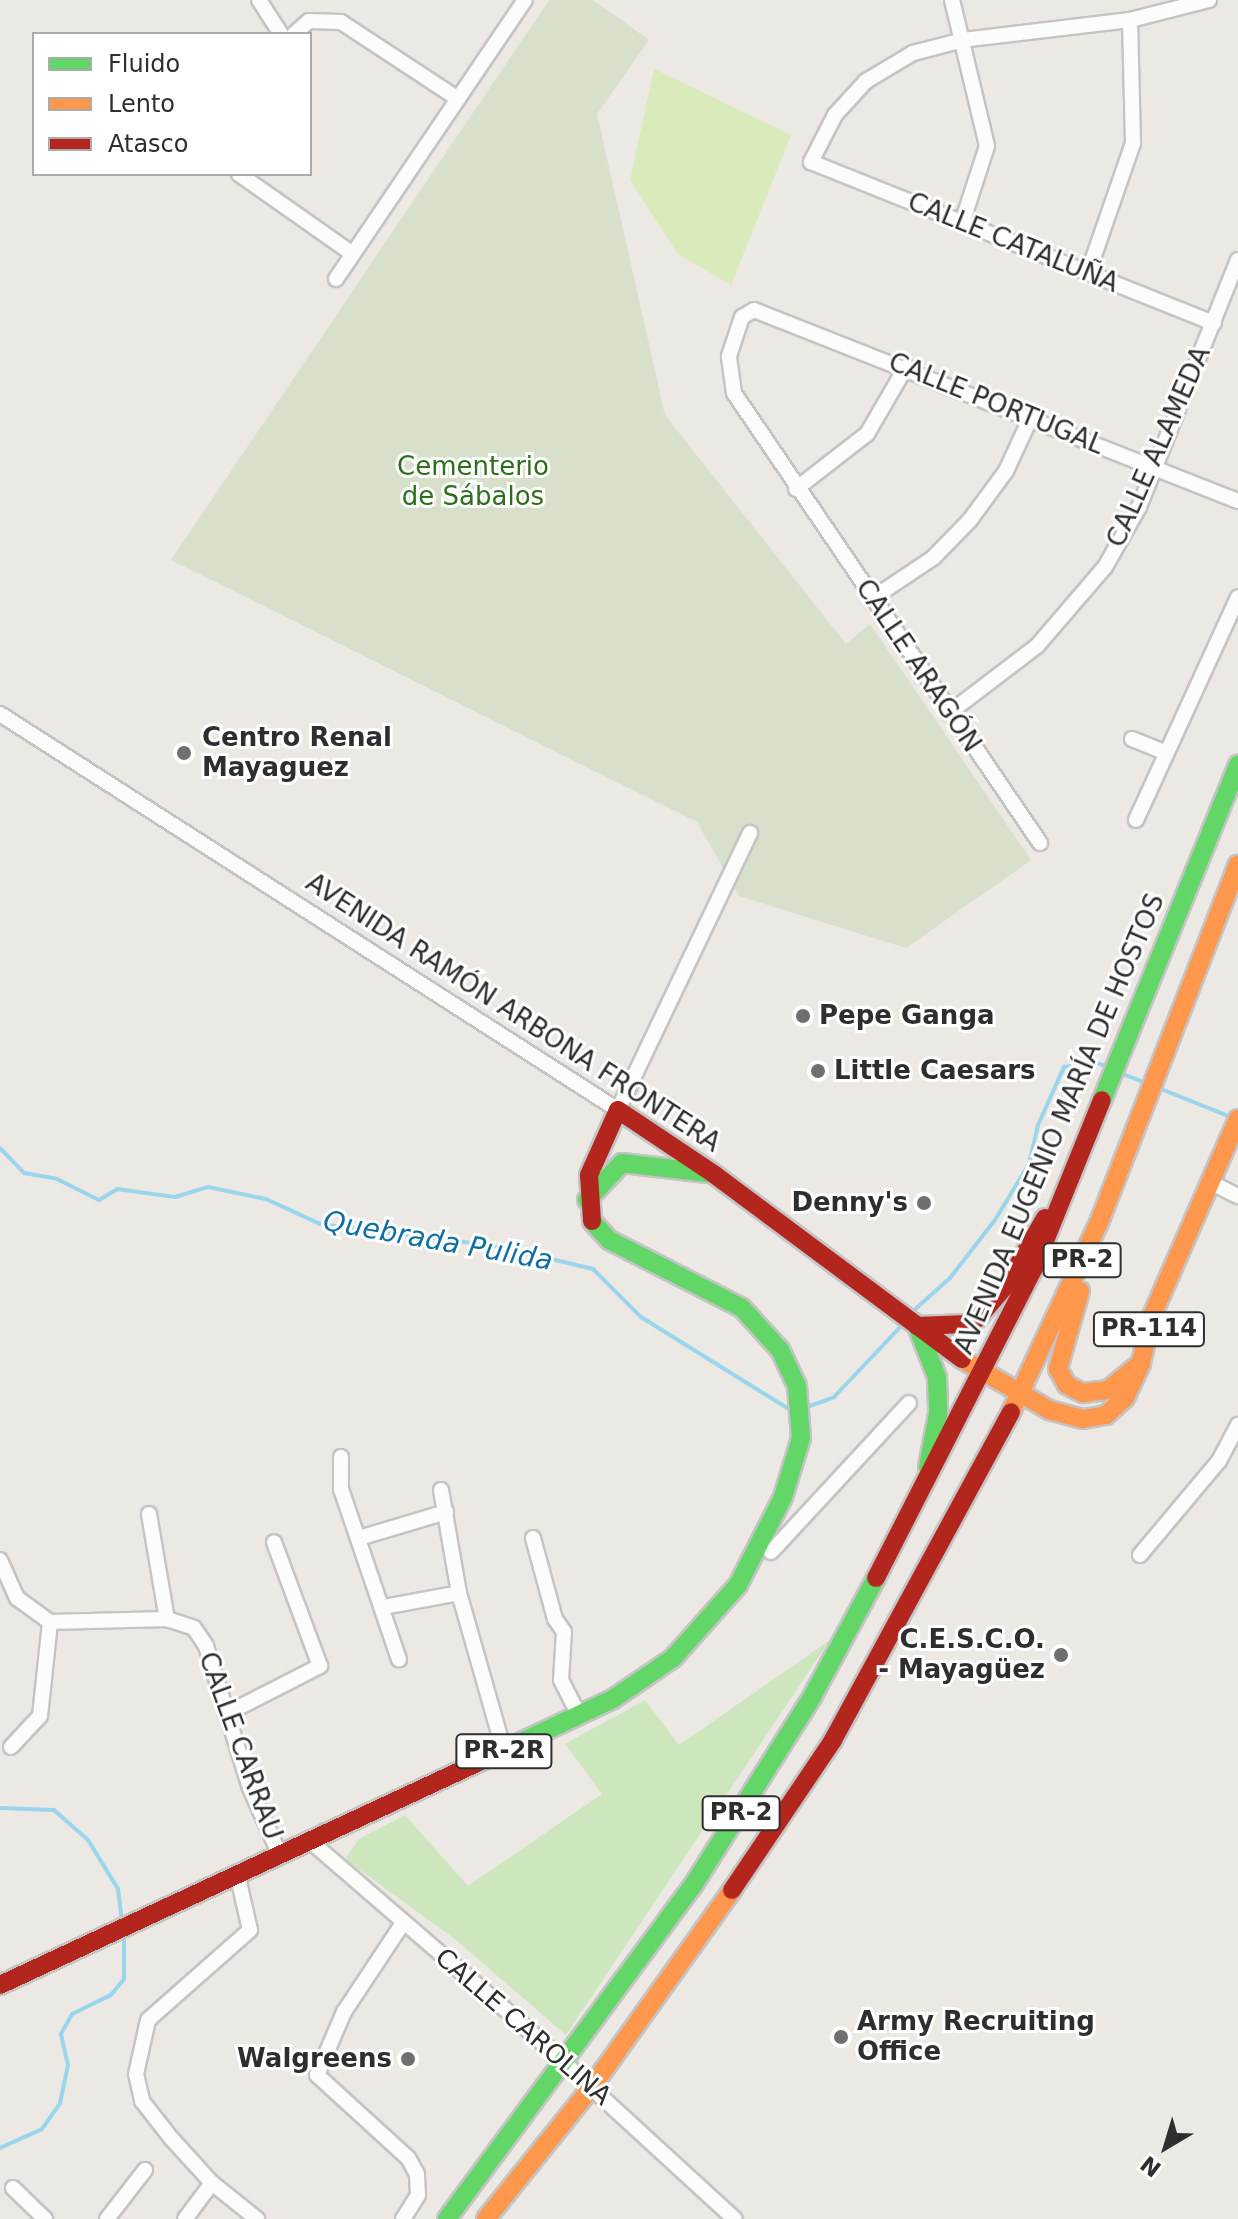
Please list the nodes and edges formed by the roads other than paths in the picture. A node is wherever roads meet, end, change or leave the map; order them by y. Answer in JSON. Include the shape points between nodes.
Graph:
{"nodes":[{"id":1,"x":259,"y":0,"type":"edge"},
{"id":2,"x":525,"y":0,"type":"edge"},
{"id":3,"x":952,"y":0,"type":"edge"},
{"id":4,"x":1209,"y":0,"type":"edge"},
{"id":5,"x":1130,"y":20,"type":"junction"},
{"id":6,"x":280,"y":32,"type":"edge"},
{"id":7,"x":296,"y":32,"type":"edge"},
{"id":8,"x":963,"y":40,"type":"junction"},
{"id":9,"x":458,"y":99,"type":"junction"},
{"id":10,"x":242,"y":176,"type":"edge"},
{"id":11,"x":962,"y":223,"type":"junction"},
{"id":12,"x":353,"y":254,"type":"junction"},
{"id":13,"x":1238,"y":260,"type":"edge"},
{"id":14,"x":1088,"y":273,"type":"junction"},
{"id":15,"x":336,"y":279,"type":"dead end"},
{"id":16,"x":754,"y":310,"type":"joint"},
{"id":17,"x":1214,"y":323,"type":"junction"},
{"id":18,"x":906,"y":367,"type":"junction"},
{"id":19,"x":1031,"y":417,"type":"junction"},
{"id":20,"x":1155,"y":468,"type":"junction"},
{"id":21,"x":796,"y":489,"type":"junction"},
{"id":22,"x":1238,"y":501,"type":"edge"},
{"id":23,"x":1238,"y":597,"type":"edge"},
{"id":24,"x":873,"y":598,"type":"junction"},
{"id":25,"x":949,"y":713,"type":"junction"},
{"id":26,"x":0,"y":714,"type":"edge"},
{"id":27,"x":1132,"y":739,"type":"dead end"},
{"id":28,"x":1166,"y":753,"type":"junction"},
{"id":29,"x":1238,"y":765,"type":"edge"},
{"id":30,"x":1136,"y":820,"type":"dead end"},
{"id":31,"x":750,"y":833,"type":"dead end"},
{"id":32,"x":1040,"y":843,"type":"dead end"},
{"id":33,"x":1238,"y":865,"type":"edge"},
{"id":34,"x":618,"y":1110,"type":"junction"},
{"id":35,"x":1238,"y":1119,"type":"edge"},
{"id":36,"x":1071,"y":1172,"type":"junction"},
{"id":37,"x":715,"y":1175,"type":"junction"},
{"id":38,"x":1210,"y":1182,"type":"junction"},
{"id":39,"x":1238,"y":1196,"type":"edge"},
{"id":40,"x":587,"y":1201,"type":"junction"},
{"id":41,"x":1100,"y":1220,"type":"junction"},
{"id":42,"x":916,"y":1326,"type":"junction"},
{"id":43,"x":1141,"y":1363,"type":"junction"},
{"id":44,"x":983,"y":1375,"type":"junction"},
{"id":45,"x":1019,"y":1396,"type":"junction"},
{"id":46,"x":909,"y":1403,"type":"dead end"},
{"id":47,"x":1238,"y":1425,"type":"edge"},
{"id":48,"x":341,"y":1457,"type":"dead end"},
{"id":49,"x":441,"y":1490,"type":"dead end"},
{"id":50,"x":924,"y":1491,"type":"junction"},
{"id":51,"x":783,"y":1497,"type":"junction"},
{"id":52,"x":446,"y":1512,"type":"junction"},
{"id":53,"x":149,"y":1514,"type":"dead end"},
{"id":54,"x":806,"y":1515,"type":"junction"},
{"id":55,"x":359,"y":1538,"type":"junction"},
{"id":56,"x":533,"y":1538,"type":"dead end"},
{"id":57,"x":274,"y":1542,"type":"dead end"},
{"id":58,"x":771,"y":1552,"type":"dead end"},
{"id":59,"x":1140,"y":1555,"type":"dead end"},
{"id":60,"x":0,"y":1560,"type":"edge"},
{"id":61,"x":459,"y":1593,"type":"junction"},
{"id":62,"x":383,"y":1607,"type":"junction"},
{"id":63,"x":167,"y":1619,"type":"junction"},
{"id":64,"x":50,"y":1622,"type":"junction"},
{"id":65,"x":399,"y":1659,"type":"dead end"},
{"id":66,"x":226,"y":1714,"type":"junction"},
{"id":67,"x":579,"y":1715,"type":"junction"},
{"id":68,"x":11,"y":1747,"type":"dead end"},
{"id":69,"x":504,"y":1751,"type":"junction"},
{"id":70,"x":309,"y":1840,"type":"junction"},
{"id":71,"x":279,"y":1853,"type":"junction"},
{"id":72,"x":237,"y":1873,"type":"junction"},
{"id":73,"x":403,"y":1923,"type":"junction"},
{"id":74,"x":0,"y":1985,"type":"edge"},
{"id":75,"x":566,"y":2064,"type":"junction"},
{"id":76,"x":591,"y":2088,"type":"junction"},
{"id":77,"x":145,"y":2170,"type":"dead end"},
{"id":78,"x":212,"y":2183,"type":"junction"},
{"id":79,"x":13,"y":2188,"type":"dead end"},
{"id":80,"x":45,"y":2219,"type":"edge"},
{"id":81,"x":107,"y":2219,"type":"edge"},
{"id":82,"x":185,"y":2219,"type":"edge"},
{"id":83,"x":257,"y":2219,"type":"edge"},
{"id":84,"x":403,"y":2219,"type":"edge"},
{"id":85,"x":447,"y":2219,"type":"edge"},
{"id":86,"x":486,"y":2219,"type":"edge"},
{"id":87,"x":735,"y":2219,"type":"edge"}],
"edges":[{"from":1,"to":6,"type":"street"},
{"from":2,"to":9,"type":"street"},
{"from":3,"to":8,"type":"street"},
{"from":4,"to":5,"type":"street"},
{"from":5,"to":8,"type":"street"},
{"from":5,"to":14,"type":"street","via":[[1133,143]]},
{"from":7,"to":9,"type":"street","via":[[309,21],[341,22]]},
{"from":8,"to":11,"type":"street","via":[[987,146]]},
{"from":8,"to":11,"type":"street","name":"CALLE CATALUÑA","via":[[913,53],[866,81],[835,115],[811,162]]},
{"from":9,"to":12,"type":"street"},
{"from":10,"to":12,"type":"street"},
{"from":11,"to":14,"type":"street","name":"CALLE CATALUÑA"},
{"from":12,"to":15,"type":"street"},
{"from":13,"to":17,"type":"street","name":"CALLE ALAMEDA"},
{"from":14,"to":17,"type":"street","name":"CALLE CATALUÑA"},
{"from":16,"to":18,"type":"street","name":"CALLE PORTUGAL"},
{"from":16,"to":21,"type":"street","name":"CALLE ARAGÓN","via":[[742,317],[729,356],[734,393]]},
{"from":17,"to":20,"type":"street","name":"CALLE ALAMEDA"},
{"from":18,"to":19,"type":"street","name":"CALLE PORTUGAL"},
{"from":18,"to":21,"type":"street","via":[[867,434]]},
{"from":19,"to":20,"type":"street","name":"CALLE PORTUGAL"},
{"from":19,"to":24,"type":"street","via":[[1006,471],[961,531]]},
{"from":20,"to":22,"type":"street","name":"CALLE PORTUGAL"},
{"from":20,"to":25,"type":"street","name":"CALLE ALAMEDA","via":[[1124,536],[1064,619],[1011,670]]},
{"from":21,"to":24,"type":"street","name":"CALLE ARAGÓN"},
{"from":23,"to":28,"type":"street"},
{"from":24,"to":25,"type":"street","name":"CALLE ARAGÓN"},
{"from":25,"to":32,"type":"street","name":"CALLE ARAGÓN"},
{"from":26,"to":34,"type":"street","name":"AVENIDA RAMÓN ARBONA FRONTERA"},
{"from":27,"to":28,"type":"street"},
{"from":28,"to":30,"type":"street"},
{"from":29,"to":36,"type":"main road","name":"AVENIDA EUGENIO MARÍA DE HOSTOS","number":"PR-2"},
{"from":31,"to":34,"type":"street"},
{"from":33,"to":41,"type":"main road","number":"PR-2"},
{"from":34,"to":37,"type":"main road","name":"AVENIDA RAMÓN ARBONA FRONTERA"},
{"from":34,"to":40,"type":"main road","via":[[589,1175]]},
{"from":35,"to":38,"type":"main road","number":"PR-114"},
{"from":36,"to":42,"type":"main road","via":[[1020,1263],[978,1318],[967,1324]]},
{"from":36,"to":44,"type":"main road","name":"AVENIDA EUGENIO MARÍA DE HOSTOS","number":"PR-2","via":[[1034,1268]]},
{"from":37,"to":40,"type":"main road","via":[[622,1163]]},
{"from":37,"to":42,"type":"main road","name":"AVENIDA RAMÓN ARBONA FRONTERA"},
{"from":38,"to":39,"type":"street"},
{"from":38,"to":43,"type":"main road","number":"PR-114","via":[[1151,1318]]},
{"from":40,"to":51,"type":"main road","number":"PR-2R","via":[[592,1224],[609,1240],[742,1308],[780,1350],[797,1386],[801,1438]]},
{"from":41,"to":43,"type":"main road","via":[[1058,1369],[1067,1385],[1083,1393],[1108,1390]]},
{"from":41,"to":45,"type":"main road","number":"PR-2"},
{"from":42,"to":44,"type":"main road","name":"AVENIDA RAMÓN ARBONA FRONTERA"},
{"from":42,"to":50,"type":"main road","via":[[937,1377],[938,1414]]},
{"from":43,"to":45,"type":"main road","number":"PR-114","via":[[1125,1398],[1106,1415],[1083,1419]]},
{"from":44,"to":45,"type":"main road","number":"PR-114"},
{"from":44,"to":50,"type":"main road","name":"AVENIDA EUGENIO MARÍA DE HOSTOS","number":"PR-2"},
{"from":45,"to":76,"type":"main road","number":"PR-2","via":[[833,1740]]},
{"from":46,"to":54,"type":"street"},
{"from":47,"to":59,"type":"street","via":[[1219,1461]]},
{"from":48,"to":55,"type":"street","via":[[341,1489]]},
{"from":49,"to":52,"type":"street"},
{"from":50,"to":75,"type":"main road","name":"AVENIDA EUGENIO MARÍA DE HOSTOS","number":"PR-2","via":[[764,1778]]},
{"from":51,"to":54,"type":"street"},
{"from":51,"to":67,"type":"main road","number":"PR-2R","via":[[738,1585],[673,1658]]},
{"from":52,"to":55,"type":"street"},
{"from":52,"to":61,"type":"street"},
{"from":53,"to":63,"type":"street"},
{"from":54,"to":58,"type":"street"},
{"from":55,"to":62,"type":"street"},
{"from":56,"to":67,"type":"street","via":[[555,1619],[564,1632],[561,1680]]},
{"from":57,"to":66,"type":"street","via":[[320,1666]]},
{"from":60,"to":64,"type":"street","via":[[17,1598]]},
{"from":61,"to":62,"type":"street"},
{"from":61,"to":69,"type":"street"},
{"from":62,"to":65,"type":"street"},
{"from":63,"to":64,"type":"street"},
{"from":63,"to":66,"type":"street","name":"CALLE CARRAU","via":[[194,1628],[206,1646]]},
{"from":64,"to":68,"type":"street","via":[[40,1716]]},
{"from":66,"to":71,"type":"street","name":"CALLE CARRAU"},
{"from":67,"to":69,"type":"main road","number":"PR-2R"},
{"from":69,"to":70,"type":"main road","number":"PR-2R"},
{"from":70,"to":71,"type":"main road","number":"PR-2R"},
{"from":70,"to":73,"type":"street","name":"CALLE CAROLINA"},
{"from":71,"to":72,"type":"main road","number":"PR-2R"},
{"from":72,"to":74,"type":"main road","number":"PR-2R"},
{"from":72,"to":78,"type":"street","via":[[250,1930],[148,2020],[136,2074],[142,2101]]},
{"from":73,"to":75,"type":"street","name":"CALLE CAROLINA"},
{"from":73,"to":84,"type":"street","via":[[344,2012],[317,2075],[408,2158],[417,2174],[418,2195]]},
{"from":75,"to":76,"type":"street","name":"CALLE CAROLINA"},
{"from":75,"to":85,"type":"main road","name":"AVENIDA EUGENIO MARÍA DE HOSTOS","number":"PR-2"},
{"from":76,"to":86,"type":"main road","number":"PR-2"},
{"from":76,"to":87,"type":"street","name":"CALLE CAROLINA"},
{"from":77,"to":81,"type":"street"},
{"from":78,"to":82,"type":"street"},
{"from":78,"to":83,"type":"street"},
{"from":79,"to":80,"type":"street"}]}
